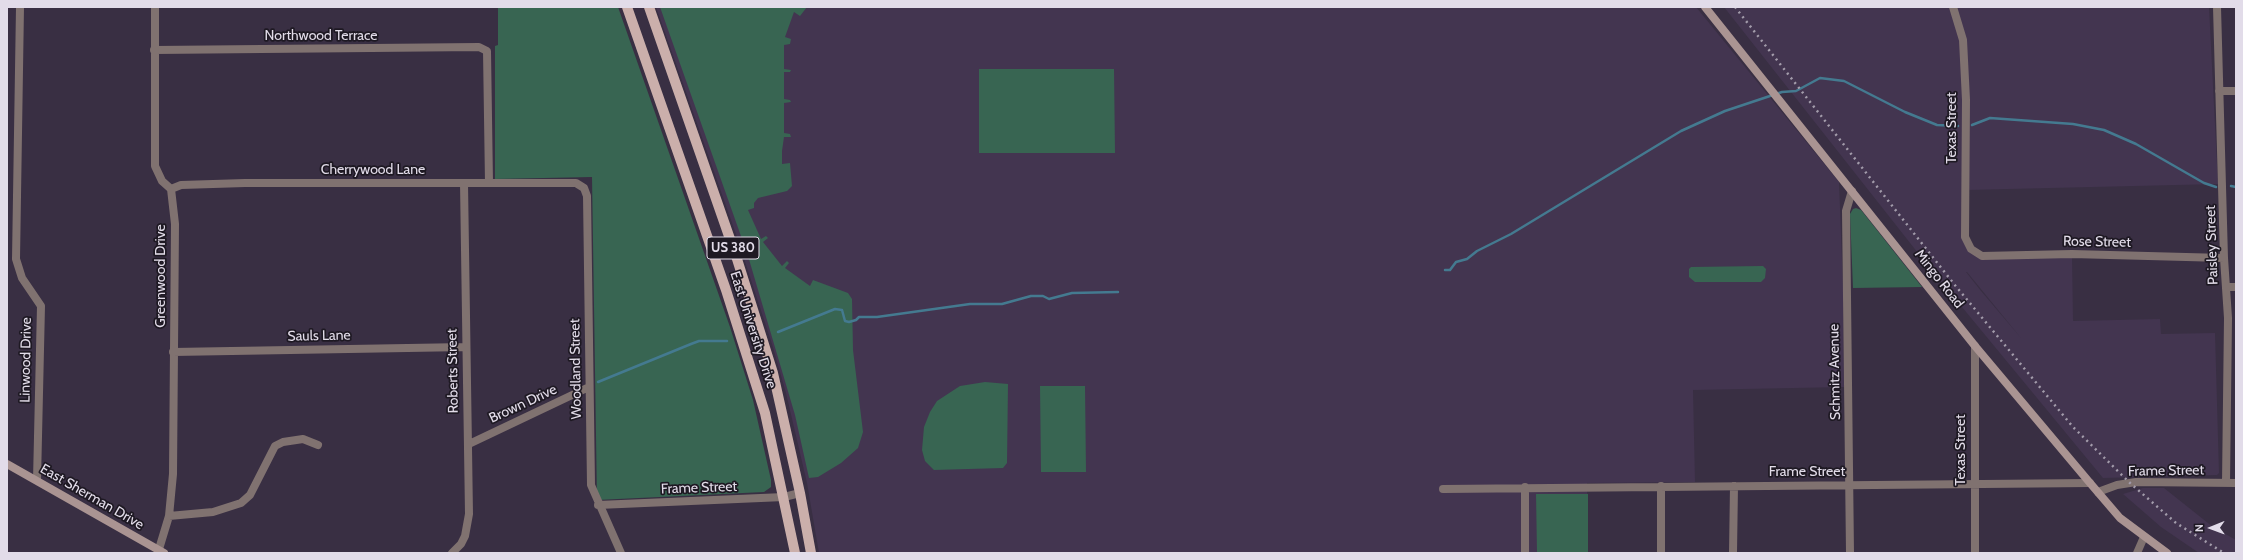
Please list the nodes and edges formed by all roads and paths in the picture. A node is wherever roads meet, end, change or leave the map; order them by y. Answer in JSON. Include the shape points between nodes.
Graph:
{"nodes":[{"id":1,"x":20,"y":7,"type":"edge"},
{"id":2,"x":154,"y":7,"type":"edge"},
{"id":3,"x":627,"y":7,"type":"edge"},
{"id":4,"x":649,"y":7,"type":"edge"},
{"id":5,"x":1705,"y":7,"type":"edge"},
{"id":6,"x":1953,"y":7,"type":"edge"},
{"id":7,"x":2217,"y":7,"type":"edge"},
{"id":8,"x":154,"y":50,"type":"junction"},
{"id":9,"x":2219,"y":91,"type":"junction"},
{"id":10,"x":2236,"y":91,"type":"edge"},
{"id":11,"x":464,"y":183,"type":"junction"},
{"id":12,"x":489,"y":183,"type":"junction"},
{"id":13,"x":576,"y":183,"type":"joint"},
{"id":14,"x":171,"y":189,"type":"junction"},
{"id":15,"x":1852,"y":191,"type":"junction"},
{"id":16,"x":1971,"y":249,"type":"joint"},
{"id":17,"x":2224,"y":258,"type":"junction"},
{"id":18,"x":2226,"y":287,"type":"junction"},
{"id":19,"x":2236,"y":287,"type":"edge"},
{"id":20,"x":1975,"y":346,"type":"junction"},
{"id":21,"x":466,"y":347,"type":"junction"},
{"id":22,"x":174,"y":352,"type":"junction"},
{"id":23,"x":589,"y":387,"type":"junction"},
{"id":24,"x":469,"y":444,"type":"junction"},
{"id":25,"x":318,"y":445,"type":"dead end"},
{"id":26,"x":7,"y":464,"type":"edge"},
{"id":27,"x":37,"y":480,"type":"junction"},
{"id":28,"x":2090,"y":483,"type":"junction"},
{"id":29,"x":2226,"y":483,"type":"junction"},
{"id":30,"x":2236,"y":483,"type":"edge"},
{"id":31,"x":1974,"y":484,"type":"junction"},
{"id":32,"x":1849,"y":485,"type":"junction"},
{"id":33,"x":1661,"y":486,"type":"junction"},
{"id":34,"x":1734,"y":486,"type":"junction"},
{"id":35,"x":1525,"y":487,"type":"junction"},
{"id":36,"x":1443,"y":488,"type":"dead end"},
{"id":37,"x":2098,"y":492,"type":"junction"},
{"id":38,"x":800,"y":494,"type":"junction"},
{"id":39,"x":784,"y":497,"type":"junction"},
{"id":40,"x":598,"y":505,"type":"junction"},
{"id":41,"x":169,"y":516,"type":"junction"},
{"id":42,"x":2144,"y":537,"type":"junction"},
{"id":43,"x":161,"y":551,"type":"edge"},
{"id":44,"x":452,"y":553,"type":"edge"},
{"id":45,"x":621,"y":553,"type":"edge"},
{"id":46,"x":794,"y":553,"type":"edge"},
{"id":47,"x":811,"y":553,"type":"edge"},
{"id":48,"x":1525,"y":553,"type":"edge"},
{"id":49,"x":1661,"y":553,"type":"edge"},
{"id":50,"x":1733,"y":553,"type":"edge"},
{"id":51,"x":1850,"y":553,"type":"edge"},
{"id":52,"x":1975,"y":553,"type":"edge"},
{"id":53,"x":2137,"y":553,"type":"edge"},
{"id":54,"x":2167,"y":553,"type":"edge"}],
"edges":[{"from":1,"to":27,"type":"street","name":"Linwood Drive","via":[[16,259],[22,278],[41,306]]},
{"from":2,"to":8,"type":"street"},
{"from":3,"to":39,"type":"main road","name":"East University Drive","number":"US 380","via":[[726,290],[765,413]]},
{"from":4,"to":38,"type":"main road","name":"East University Drive","number":"US 380","via":[[737,259],[773,373]]},
{"from":5,"to":15,"type":"street","name":"Mingo Road"},
{"from":6,"to":16,"type":"street","name":"Texas Street","via":[[1963,40],[1966,100],[1965,237]]},
{"from":7,"to":9,"type":"street","name":"Paisley Street"},
{"from":8,"to":12,"type":"street","name":"Northwood Terrace","via":[[479,47],[487,51]]},
{"from":8,"to":14,"type":"street","via":[[155,166],[162,181]]},
{"from":9,"to":10,"type":"street"},
{"from":9,"to":17,"type":"street","name":"Paisley Street","via":[[2224,184]]},
{"from":11,"to":12,"type":"street","name":"Cherrywood Lane"},
{"from":11,"to":14,"type":"street","name":"Cherrywood Lane","via":[[245,183],[181,185]]},
{"from":11,"to":21,"type":"street","name":"Roberts Street"},
{"from":12,"to":13,"type":"street","name":"Cherrywood Lane"},
{"from":13,"to":23,"type":"street","name":"Woodland Street","via":[[584,188],[587,196]]},
{"from":14,"to":22,"type":"street","name":"Greenwood Drive","via":[[175,224]]},
{"from":15,"to":20,"type":"street","name":"Mingo Road"},
{"from":15,"to":32,"type":"street","name":"Schmitz Avenue","via":[[1846,211]]},
{"from":16,"to":17,"type":"street","name":"Rose Street","via":[[1982,256],[2072,254]]},
{"from":17,"to":18,"type":"street","name":"Paisley Street"},
{"from":18,"to":19,"type":"street"},
{"from":18,"to":29,"type":"street","name":"Paisley Street"},
{"from":20,"to":28,"type":"street","name":"Mingo Road"},
{"from":20,"to":31,"type":"street","name":"Texas Street"},
{"from":21,"to":22,"type":"street","name":"Sauls Lane"},
{"from":21,"to":24,"type":"street","name":"Roberts Street"},
{"from":22,"to":41,"type":"street","name":"Greenwood Drive","via":[[173,474]]},
{"from":23,"to":24,"type":"street","name":"Brown Drive"},
{"from":23,"to":40,"type":"street","name":"Woodland Street","via":[[591,485]]},
{"from":24,"to":44,"type":"street","name":"Roberts Street","via":[[468,526],[461,544]]},
{"from":25,"to":41,"type":"street","via":[[303,440],[283,442],[275,446],[250,495],[242,502],[212,512]]},
{"from":26,"to":27,"type":"street","name":"East Sherman Drive"},
{"from":27,"to":43,"type":"street","name":"East Sherman Drive"},
{"from":28,"to":31,"type":"street","name":"Frame Street"},
{"from":28,"to":37,"type":"street","name":"Mingo Road"},
{"from":29,"to":30,"type":"street","name":"Frame Street"},
{"from":29,"to":37,"type":"street","name":"Frame Street","via":[[2136,482],[2116,485]]},
{"from":31,"to":32,"type":"street","name":"Frame Street"},
{"from":31,"to":52,"type":"street","name":"Texas Street"},
{"from":32,"to":34,"type":"street","name":"Frame Street"},
{"from":32,"to":51,"type":"street","name":"Schmitz Avenue"},
{"from":33,"to":34,"type":"street","name":"Frame Street"},
{"from":33,"to":35,"type":"street","name":"Frame Street"},
{"from":33,"to":49,"type":"street"},
{"from":34,"to":50,"type":"street"},
{"from":35,"to":36,"type":"street","name":"Frame Street"},
{"from":35,"to":48,"type":"street"},
{"from":37,"to":42,"type":"street","name":"Mingo Road","via":[[2120,518]]},
{"from":38,"to":39,"type":"street","name":"Frame Street"},
{"from":38,"to":47,"type":"main road","name":"East University Drive","number":"US 380"},
{"from":39,"to":40,"type":"street","name":"Frame Street"},
{"from":39,"to":46,"type":"main road","name":"East University Drive","number":"US 380"},
{"from":40,"to":45,"type":"street","name":"Woodland Street"},
{"from":41,"to":43,"type":"street","name":"Greenwood Drive"},
{"from":42,"to":53,"type":"street"},
{"from":42,"to":54,"type":"street","name":"Mingo Road"}]}
